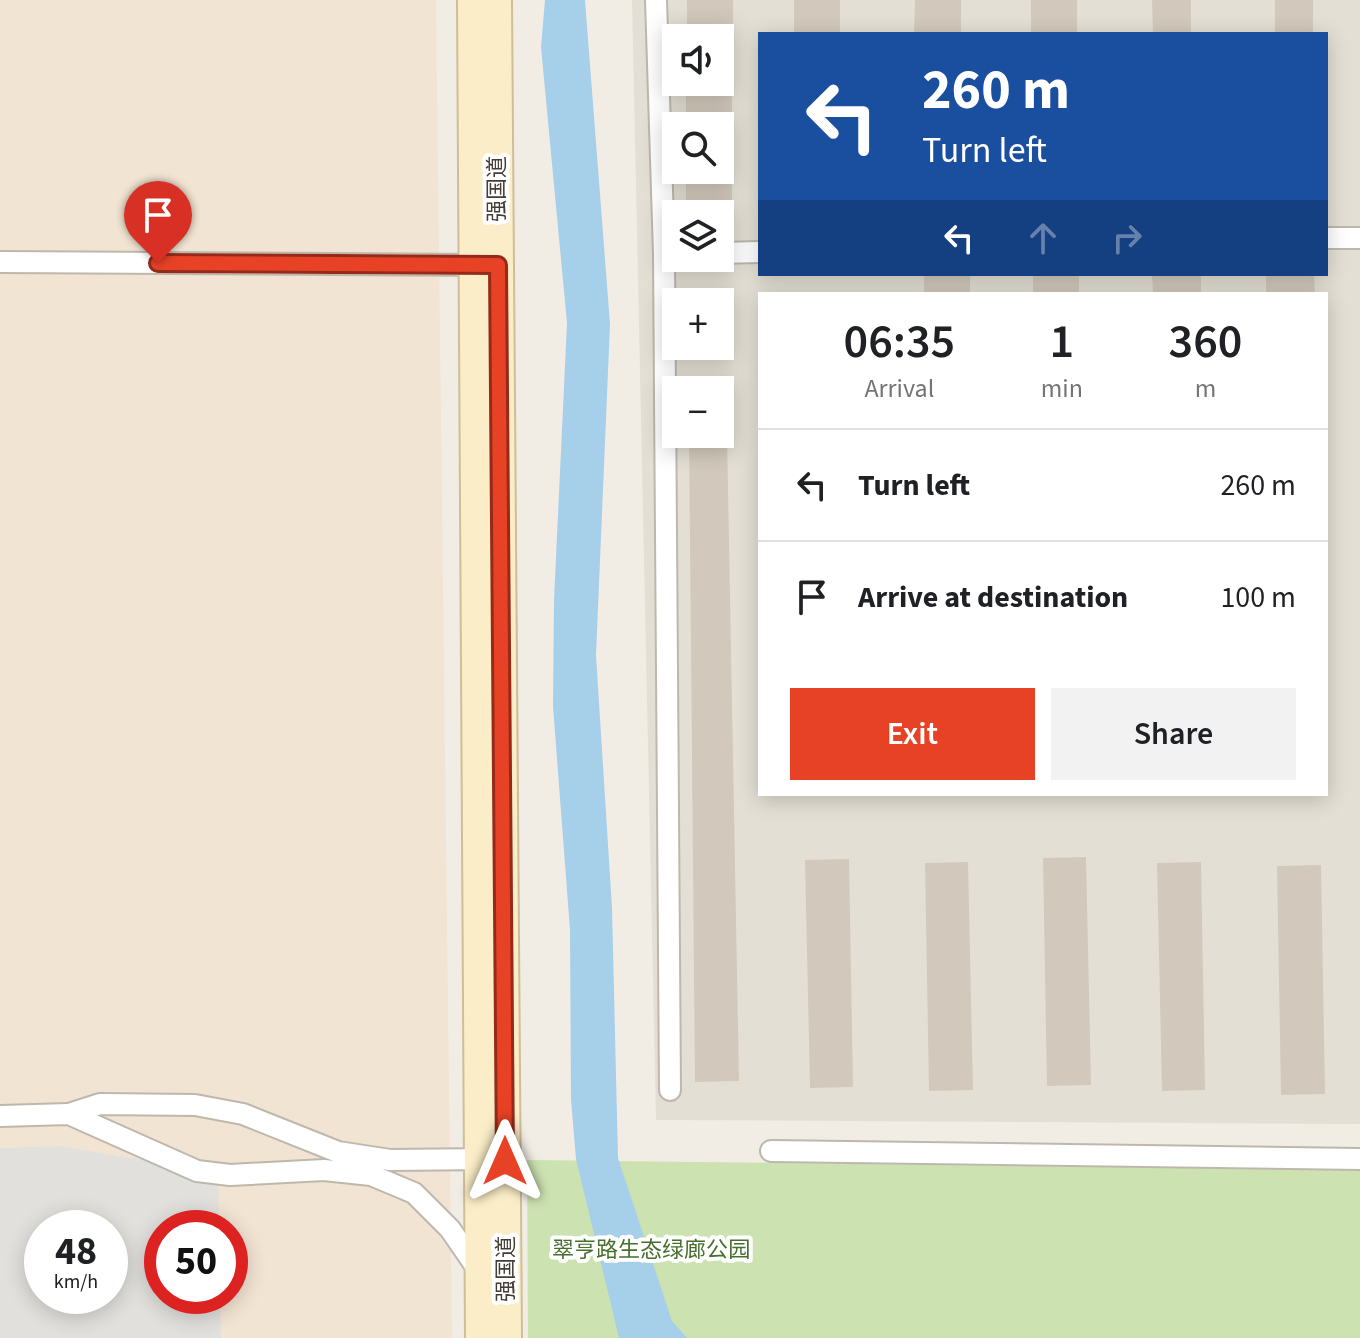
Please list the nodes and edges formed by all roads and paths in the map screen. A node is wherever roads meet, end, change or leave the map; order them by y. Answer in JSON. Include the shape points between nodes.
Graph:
{"nodes":[{"id":1,"x":473,"y":0,"type":"edge"},
{"id":2,"x":496,"y":0,"type":"edge"},
{"id":3,"x":656,"y":0,"type":"edge"},
{"id":4,"x":667,"y":200,"type":"edge"},
{"id":5,"x":1328,"y":238,"type":"edge"},
{"id":6,"x":1360,"y":238,"type":"edge"},
{"id":7,"x":758,"y":252,"type":"edge"},
{"id":8,"x":734,"y":253,"type":"edge"},
{"id":9,"x":0,"y":262,"type":"edge"},
{"id":10,"x":486,"y":265,"type":"junction"},
{"id":11,"x":670,"y":272,"type":"edge"},
{"id":12,"x":670,"y":1090,"type":"dead end"},
{"id":13,"x":69,"y":1114,"type":"junction"},
{"id":14,"x":0,"y":1116,"type":"edge"},
{"id":15,"x":771,"y":1151,"type":"dead end"},
{"id":16,"x":493,"y":1159,"type":"junction"},
{"id":17,"x":1360,"y":1159,"type":"edge"},
{"id":18,"x":481,"y":1274,"type":"junction"},
{"id":19,"x":481,"y":1338,"type":"edge"},
{"id":20,"x":506,"y":1338,"type":"edge"}],
"edges":[{"from":1,"to":10,"type":"main road","name":"强国道"},
{"from":2,"to":10,"type":"main road","name":"强国道"},
{"from":3,"to":4,"type":"street"},
{"from":5,"to":6,"type":"street"},
{"from":7,"to":8,"type":"street"},
{"from":9,"to":10,"type":"street"},
{"from":10,"to":16,"type":"main road","name":"强国道"},
{"from":11,"to":12,"type":"street"},
{"from":13,"to":14,"type":"street"},
{"from":13,"to":16,"type":"street","via":[[100,1104],[195,1105],[243,1114],[338,1152],[390,1160]]},
{"from":13,"to":18,"type":"street","via":[[197,1171],[371,1175],[414,1193],[450,1229]]},
{"from":15,"to":17,"type":"street"},
{"from":16,"to":18,"type":"main road","name":"强国道"},
{"from":16,"to":20,"type":"main road","name":"强国道"},
{"from":18,"to":19,"type":"main road","name":"强国道"}]}
